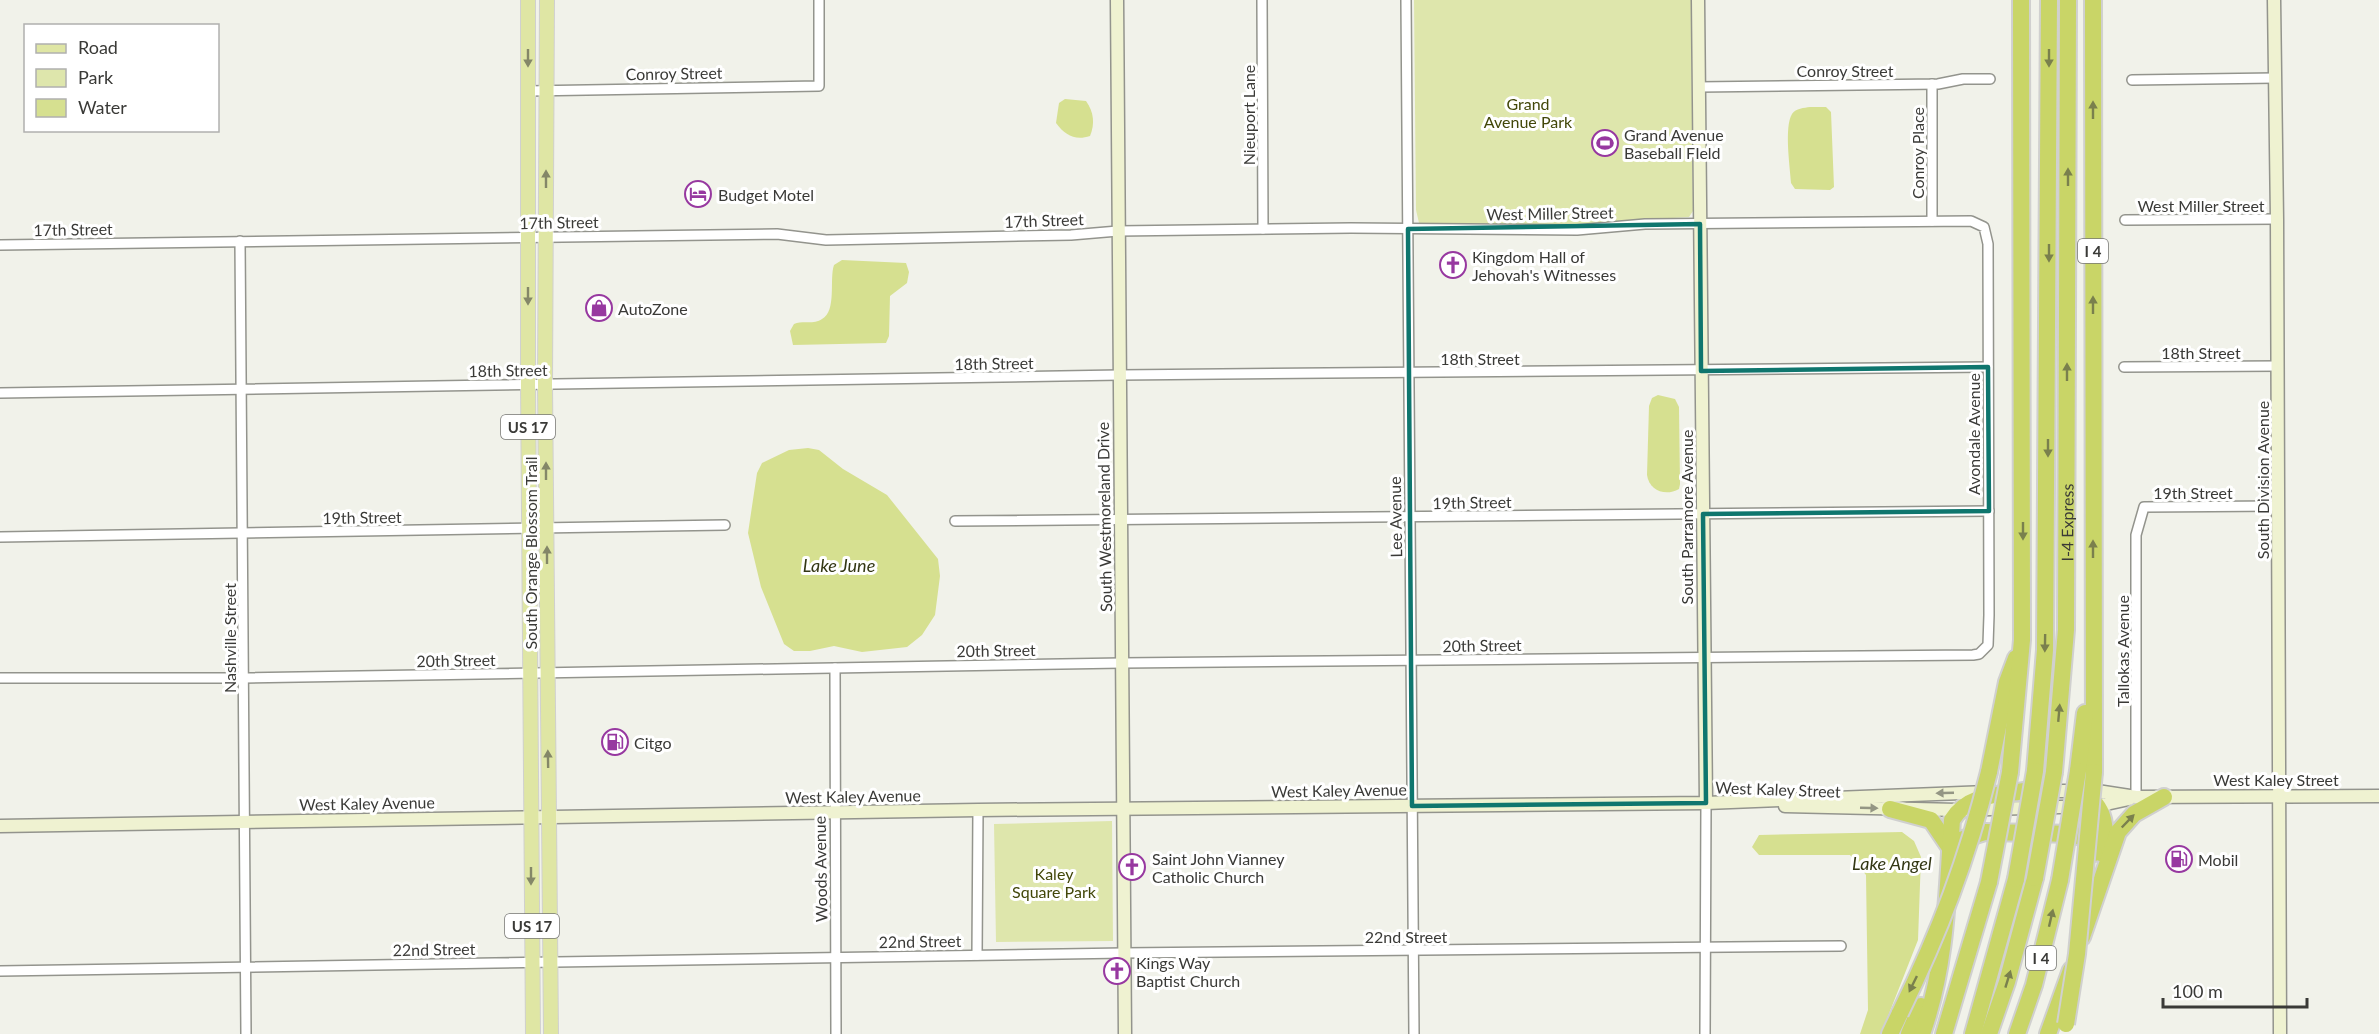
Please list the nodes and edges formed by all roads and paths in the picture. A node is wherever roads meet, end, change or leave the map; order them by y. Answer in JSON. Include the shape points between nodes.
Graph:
{"nodes":[{"id":1,"x":528,"y":0,"type":"edge"},
{"id":2,"x":547,"y":0,"type":"edge"},
{"id":3,"x":819,"y":0,"type":"edge"},
{"id":4,"x":1117,"y":0,"type":"edge"},
{"id":5,"x":1262,"y":0,"type":"edge"},
{"id":6,"x":1406,"y":0,"type":"edge"},
{"id":7,"x":1698,"y":0,"type":"edge"},
{"id":8,"x":2014,"y":0,"type":"edge"},
{"id":9,"x":2021,"y":0,"type":"edge"},
{"id":10,"x":2049,"y":0,"type":"edge"},
{"id":11,"x":2068,"y":0,"type":"edge"},
{"id":12,"x":2093,"y":0,"type":"edge"},
{"id":13,"x":2274,"y":0,"type":"edge"},
{"id":14,"x":2275,"y":78,"type":"junction"},
{"id":15,"x":1990,"y":79,"type":"dead end"},
{"id":16,"x":2132,"y":80,"type":"dead end"},
{"id":17,"x":1932,"y":84,"type":"junction"},
{"id":18,"x":1699,"y":87,"type":"junction"},
{"id":19,"x":546,"y":90,"type":"junction"},
{"id":20,"x":528,"y":91,"type":"junction"},
{"id":21,"x":2021,"y":129,"type":"junction"},
{"id":22,"x":2277,"y":219,"type":"junction"},
{"id":23,"x":2125,"y":220,"type":"dead end"},
{"id":24,"x":1932,"y":221,"type":"junction"},
{"id":25,"x":1701,"y":224,"type":"junction"},
{"id":26,"x":1982,"y":224,"type":"joint"},
{"id":27,"x":1263,"y":229,"type":"junction"},
{"id":28,"x":1408,"y":230,"type":"junction"},
{"id":29,"x":1118,"y":231,"type":"junction"},
{"id":30,"x":528,"y":238,"type":"junction"},
{"id":31,"x":546,"y":238,"type":"junction"},
{"id":32,"x":240,"y":241,"type":"junction"},
{"id":33,"x":0,"y":245,"type":"edge"},
{"id":34,"x":2278,"y":366,"type":"junction"},
{"id":35,"x":1988,"y":367,"type":"junction"},
{"id":36,"x":2124,"y":367,"type":"dead end"},
{"id":37,"x":1701,"y":371,"type":"junction"},
{"id":38,"x":1409,"y":373,"type":"junction"},
{"id":39,"x":1120,"y":375,"type":"junction"},
{"id":40,"x":528,"y":384,"type":"junction"},
{"id":41,"x":545,"y":384,"type":"junction"},
{"id":42,"x":241,"y":390,"type":"junction"},
{"id":43,"x":0,"y":393,"type":"edge"},
{"id":44,"x":2278,"y":506,"type":"junction"},
{"id":45,"x":2144,"y":507,"type":"joint"},
{"id":46,"x":1989,"y":511,"type":"junction"},
{"id":47,"x":1703,"y":514,"type":"junction"},
{"id":48,"x":1410,"y":518,"type":"junction"},
{"id":49,"x":1121,"y":520,"type":"junction"},
{"id":50,"x":955,"y":521,"type":"dead end"},
{"id":51,"x":725,"y":525,"type":"dead end"},
{"id":52,"x":529,"y":529,"type":"junction"},
{"id":53,"x":547,"y":529,"type":"junction"},
{"id":54,"x":243,"y":534,"type":"junction"},
{"id":55,"x":0,"y":537,"type":"edge"},
{"id":56,"x":2022,"y":640,"type":"junction"},
{"id":57,"x":1988,"y":645,"type":"joint"},
{"id":58,"x":1703,"y":657,"type":"junction"},
{"id":59,"x":1411,"y":660,"type":"junction"},
{"id":60,"x":1122,"y":663,"type":"junction"},
{"id":61,"x":835,"y":668,"type":"junction"},
{"id":62,"x":548,"y":673,"type":"junction"},
{"id":63,"x":529,"y":674,"type":"junction"},
{"id":64,"x":0,"y":678,"type":"edge"},
{"id":65,"x":244,"y":678,"type":"junction"},
{"id":66,"x":2086,"y":772,"type":"junction"},
{"id":67,"x":2025,"y":791,"type":"junction"},
{"id":68,"x":2073,"y":791,"type":"junction"},
{"id":69,"x":2280,"y":795,"type":"junction"},
{"id":70,"x":2379,"y":796,"type":"edge"},
{"id":71,"x":2136,"y":797,"type":"junction"},
{"id":72,"x":2164,"y":797,"type":"junction"},
{"id":73,"x":1706,"y":803,"type":"junction"},
{"id":74,"x":1412,"y":806,"type":"junction"},
{"id":75,"x":2097,"y":806,"type":"junction"},
{"id":76,"x":1124,"y":808,"type":"junction"},
{"id":77,"x":1890,"y":809,"type":"junction"},
{"id":78,"x":978,"y":810,"type":"junction"},
{"id":79,"x":1958,"y":810,"type":"junction"},
{"id":80,"x":834,"y":813,"type":"junction"},
{"id":81,"x":531,"y":817,"type":"junction"},
{"id":82,"x":549,"y":817,"type":"junction"},
{"id":83,"x":245,"y":822,"type":"junction"},
{"id":84,"x":0,"y":826,"type":"edge"},
{"id":85,"x":1950,"y":848,"type":"junction"},
{"id":86,"x":2097,"y":865,"type":"junction"},
{"id":87,"x":1949,"y":878,"type":"junction"},
{"id":88,"x":1944,"y":940,"type":"junction"},
{"id":89,"x":1841,"y":946,"type":"dead end"},
{"id":90,"x":1705,"y":947,"type":"junction"},
{"id":91,"x":1412,"y":951,"type":"junction"},
{"id":92,"x":1124,"y":953,"type":"junction"},
{"id":93,"x":977,"y":955,"type":"junction"},
{"id":94,"x":836,"y":958,"type":"junction"},
{"id":95,"x":532,"y":962,"type":"junction"},
{"id":96,"x":550,"y":962,"type":"junction"},
{"id":97,"x":245,"y":968,"type":"junction"},
{"id":98,"x":0,"y":971,"type":"edge"},
{"id":99,"x":2062,"y":1023,"type":"edge"},
{"id":100,"x":246,"y":1034,"type":"edge"},
{"id":101,"x":532,"y":1034,"type":"edge"},
{"id":102,"x":551,"y":1034,"type":"edge"},
{"id":103,"x":836,"y":1034,"type":"edge"},
{"id":104,"x":1125,"y":1034,"type":"edge"},
{"id":105,"x":1414,"y":1034,"type":"edge"},
{"id":106,"x":1705,"y":1034,"type":"edge"},
{"id":107,"x":1890,"y":1034,"type":"edge"},
{"id":108,"x":1909,"y":1034,"type":"edge"},
{"id":109,"x":1922,"y":1034,"type":"edge"},
{"id":110,"x":1944,"y":1034,"type":"edge"},
{"id":111,"x":1973,"y":1034,"type":"edge"},
{"id":112,"x":1989,"y":1034,"type":"edge"},
{"id":113,"x":2017,"y":1034,"type":"edge"},
{"id":114,"x":2048,"y":1034,"type":"edge"},
{"id":115,"x":2280,"y":1034,"type":"edge"}],
"edges":[{"from":1,"to":20,"type":"main road","name":"South Orange Blossom Trail","number":"US 17","one_way":true},
{"from":2,"to":19,"type":"main road","name":"South Orange Blossom Trail","number":"US 17"},
{"from":3,"to":19,"type":"street","name":"Conroy Street","via":[[819,86]]},
{"from":4,"to":29,"type":"street","name":"South Westmoreland Drive"},
{"from":5,"to":27,"type":"street","name":"Nieuport Lane"},
{"from":6,"to":28,"type":"street","name":"Lee Avenue"},
{"from":7,"to":18,"type":"street","name":"South Parramore Avenue"},
{"from":8,"to":21,"type":"highway"},
{"from":9,"to":21,"type":"highway"},
{"from":10,"to":111,"type":"highway","name":"I-4 Express","one_way":true,"bridge":true,"via":[[2045,650],[2035,771],[2016,879]]},
{"from":112,"to":11,"type":"highway","name":"I-4 Express","one_way":true,"bridge":true,"via":[[2035,878],[2054,772],[2066,630]]},
{"from":66,"to":12,"type":"highway","number":"I 4","one_way":true,"via":[[2092,608]]},
{"from":13,"to":14,"type":"street","name":"South Division Avenue"},
{"from":14,"to":16,"type":"street"},
{"from":14,"to":22,"type":"street","name":"South Division Avenue"},
{"from":15,"to":17,"type":"street","name":"Conroy Street"},
{"from":17,"to":18,"type":"street","name":"Conroy Street"},
{"from":17,"to":24,"type":"street","name":"Conroy Place"},
{"from":18,"to":25,"type":"street","name":"South Parramore Avenue"},
{"from":19,"to":20,"type":"street","name":"Conroy Street"},
{"from":31,"to":19,"type":"main road","name":"South Orange Blossom Trail","number":"US 17","one_way":true},
{"from":20,"to":30,"type":"main road","name":"South Orange Blossom Trail","number":"US 17"},
{"from":21,"to":56,"type":"highway","one_way":true},
{"from":22,"to":23,"type":"street","name":"West Miller Street"},
{"from":22,"to":34,"type":"street","name":"South Division Avenue"},
{"from":24,"to":25,"type":"street","name":"West Miller Street"},
{"from":24,"to":26,"type":"street","name":"West Miller Street"},
{"from":25,"to":28,"type":"street","name":"West Miller Street","via":[[1577,230]]},
{"from":25,"to":37,"type":"street","name":"South Parramore Avenue"},
{"from":26,"to":35,"type":"street","name":"Avondale Avenue","via":[[1988,244]]},
{"from":27,"to":28,"type":"street","name":"West Miller Street"},
{"from":27,"to":29,"type":"street","name":"West Miller Street"},
{"from":28,"to":38,"type":"street","name":"Lee Avenue"},
{"from":29,"to":31,"type":"street","name":"17th Street","via":[[826,240],[777,234]]},
{"from":29,"to":39,"type":"street","name":"South Westmoreland Drive"},
{"from":30,"to":31,"type":"street","name":"17th Street"},
{"from":30,"to":32,"type":"street","name":"17th Street"},
{"from":30,"to":40,"type":"main road","name":"South Orange Blossom Trail","number":"US 17","one_way":true},
{"from":31,"to":41,"type":"main road","name":"South Orange Blossom Trail","number":"US 17"},
{"from":32,"to":33,"type":"street","name":"17th Street"},
{"from":32,"to":42,"type":"street","name":"Nashville Street"},
{"from":34,"to":36,"type":"street","name":"18th Street"},
{"from":34,"to":44,"type":"street","name":"South Division Avenue"},
{"from":35,"to":37,"type":"street","name":"18th Street"},
{"from":35,"to":46,"type":"street","name":"Avondale Avenue"},
{"from":37,"to":38,"type":"street","name":"18th Street"},
{"from":37,"to":47,"type":"street","name":"South Parramore Avenue"},
{"from":38,"to":39,"type":"street","name":"18th Street"},
{"from":38,"to":48,"type":"street","name":"Lee Avenue"},
{"from":39,"to":41,"type":"street","name":"18th Street"},
{"from":39,"to":49,"type":"street","name":"South Westmoreland Drive"},
{"from":40,"to":41,"type":"street","name":"18th Street"},
{"from":40,"to":42,"type":"street","name":"18th Street"},
{"from":40,"to":52,"type":"main road","name":"South Orange Blossom Trail","number":"US 17"},
{"from":53,"to":41,"type":"main road","name":"South Orange Blossom Trail","number":"US 17","one_way":true},
{"from":42,"to":43,"type":"street","name":"18th Street"},
{"from":42,"to":54,"type":"street","name":"Nashville Street"},
{"from":44,"to":45,"type":"street","name":"19th Street"},
{"from":44,"to":69,"type":"street","name":"South Division Avenue"},
{"from":45,"to":71,"type":"street","name":"Tallokas Avenue","via":[[2136,535]]},
{"from":46,"to":47,"type":"street","name":"19th Street"},
{"from":46,"to":57,"type":"street","name":"Avondale Avenue"},
{"from":47,"to":48,"type":"street","name":"19th Street"},
{"from":47,"to":58,"type":"street","name":"South Parramore Avenue"},
{"from":48,"to":49,"type":"street","name":"19th Street"},
{"from":48,"to":59,"type":"street","name":"Lee Avenue"},
{"from":49,"to":50,"type":"street","name":"19th Street"},
{"from":49,"to":60,"type":"street","name":"South Westmoreland Drive"},
{"from":51,"to":53,"type":"street","name":"19th Street"},
{"from":52,"to":53,"type":"street","name":"19th Street"},
{"from":52,"to":54,"type":"street","name":"19th Street"},
{"from":52,"to":63,"type":"main road","name":"South Orange Blossom Trail","number":"US 17"},
{"from":62,"to":53,"type":"main road","name":"South Orange Blossom Trail","number":"US 17","one_way":true},
{"from":54,"to":55,"type":"street","name":"19th Street"},
{"from":54,"to":65,"type":"street","name":"Nashville Street"},
{"from":56,"to":107,"type":"highway","one_way":true,"bridge":true,"via":[[2007,682],[1989,772],[1962,869]]},
{"from":56,"to":110,"type":"highway","bridge":true,"via":[[2010,772],[1989,882]]},
{"from":57,"to":58,"type":"street","name":"20th Street","via":[[1973,655]]},
{"from":58,"to":59,"type":"street","name":"20th Street"},
{"from":58,"to":73,"type":"street","name":"South Parramore Avenue"},
{"from":59,"to":60,"type":"street","name":"20th Street"},
{"from":59,"to":74,"type":"street","name":"Lee Avenue"},
{"from":60,"to":61,"type":"street","name":"20th Street"},
{"from":60,"to":76,"type":"street","name":"South Westmoreland Drive"},
{"from":61,"to":62,"type":"street","name":"20th Street"},
{"from":61,"to":80,"type":"street","name":"Woods Avenue"},
{"from":62,"to":63,"type":"street","name":"20th Street"},
{"from":82,"to":62,"type":"main road","name":"South Orange Blossom Trail","number":"US 17","one_way":true},
{"from":63,"to":65,"type":"street","name":"20th Street"},
{"from":63,"to":81,"type":"main road","name":"South Orange Blossom Trail","number":"US 17"},
{"from":64,"to":65,"type":"street","name":"20th Street"},
{"from":65,"to":83,"type":"street","name":"Nashville Street"},
{"from":66,"to":99,"type":"highway","bridge":true,"via":[[2077,954]]},
{"from":113,"to":66,"type":"highway","number":"I 4","one_way":true,"bridge":true,"via":[[2034,985]]},
{"from":67,"to":68,"type":"street","name":"West Kaley Street"},
{"from":67,"to":73,"type":"street","name":"West Kaley Street","one_way":true},
{"from":67,"to":79,"type":"highway","via":[[1977,797]]},
{"from":68,"to":71,"type":"street","name":"West Kaley Street"},
{"from":68,"to":75,"type":"highway","via":[[2089,797]]},
{"from":69,"to":70,"type":"street","name":"West Kaley Street"},
{"from":69,"to":72,"type":"street","name":"West Kaley Street"},
{"from":69,"to":115,"type":"street","name":"South Division Avenue"},
{"from":71,"to":72,"type":"street","name":"West Kaley Street"},
{"from":71,"to":75,"type":"street","name":"West Kaley Street"},
{"from":99,"to":72,"type":"highway","one_way":true,"via":[[2118,832],[2134,814]]},
{"from":73,"to":74,"type":"street","name":"West Kaley Avenue"},
{"from":73,"to":77,"type":"street","name":"West Kaley Street","one_way":true},
{"from":73,"to":90,"type":"street","name":"South Parramore Avenue"},
{"from":74,"to":76,"type":"street","name":"West Kaley Avenue"},
{"from":74,"to":91,"type":"street","name":"Lee Avenue"},
{"from":75,"to":79,"type":"street","name":"West Kaley Street"},
{"from":75,"to":86,"type":"highway","via":[[2105,828],[2105,843]]},
{"from":76,"to":78,"type":"street","name":"West Kaley Avenue"},
{"from":76,"to":92,"type":"street","name":"South Westmoreland Drive"},
{"from":77,"to":79,"type":"street","name":"West Kaley Street"},
{"from":77,"to":85,"type":"highway","via":[[1931,820]]},
{"from":78,"to":80,"type":"street","name":"West Kaley Avenue"},
{"from":78,"to":93,"type":"street"},
{"from":79,"to":85,"type":"highway","via":[[1952,820]]},
{"from":80,"to":82,"type":"street","name":"West Kaley Avenue"},
{"from":80,"to":94,"type":"street","name":"Woods Avenue"},
{"from":81,"to":82,"type":"street","name":"West Kaley Avenue"},
{"from":81,"to":83,"type":"street","name":"West Kaley Avenue"},
{"from":81,"to":95,"type":"main road","name":"South Orange Blossom Trail","number":"US 17","one_way":true},
{"from":82,"to":96,"type":"main road","name":"South Orange Blossom Trail","number":"US 17"},
{"from":83,"to":84,"type":"street","name":"West Kaley Avenue"},
{"from":83,"to":97,"type":"street","name":"Nashville Street"},
{"from":85,"to":87,"type":"highway"},
{"from":86,"to":87,"type":"highway","via":[[2090,844],[2073,834],[1985,832],[1965,836],[1958,842]]},
{"from":86,"to":99,"type":"highway","via":[[2065,966]]},
{"from":87,"to":88,"type":"highway"},
{"from":88,"to":108,"type":"highway"},
{"from":88,"to":109,"type":"highway","via":[[1936,988]]},
{"from":89,"to":90,"type":"street","name":"22nd Street"},
{"from":90,"to":91,"type":"street","name":"22nd Street"},
{"from":90,"to":106,"type":"street","name":"South Parramore Avenue"},
{"from":91,"to":92,"type":"street","name":"22nd Street"},
{"from":91,"to":105,"type":"street","name":"Lee Avenue"},
{"from":92,"to":93,"type":"street","name":"22nd Street"},
{"from":92,"to":104,"type":"street","name":"South Westmoreland Drive"},
{"from":93,"to":94,"type":"street","name":"22nd Street"},
{"from":94,"to":96,"type":"street","name":"22nd Street"},
{"from":94,"to":103,"type":"street","name":"Woods Avenue"},
{"from":95,"to":96,"type":"street","name":"22nd Street"},
{"from":95,"to":97,"type":"street","name":"22nd Street"},
{"from":95,"to":101,"type":"main road","name":"South Orange Blossom Trail","number":"US 17"},
{"from":96,"to":102,"type":"main road","name":"South Orange Blossom Trail","number":"US 17"},
{"from":97,"to":98,"type":"street","name":"22nd Street"},
{"from":97,"to":100,"type":"street","name":"Nashville Street"},
{"from":99,"to":114,"type":"highway"}]}
